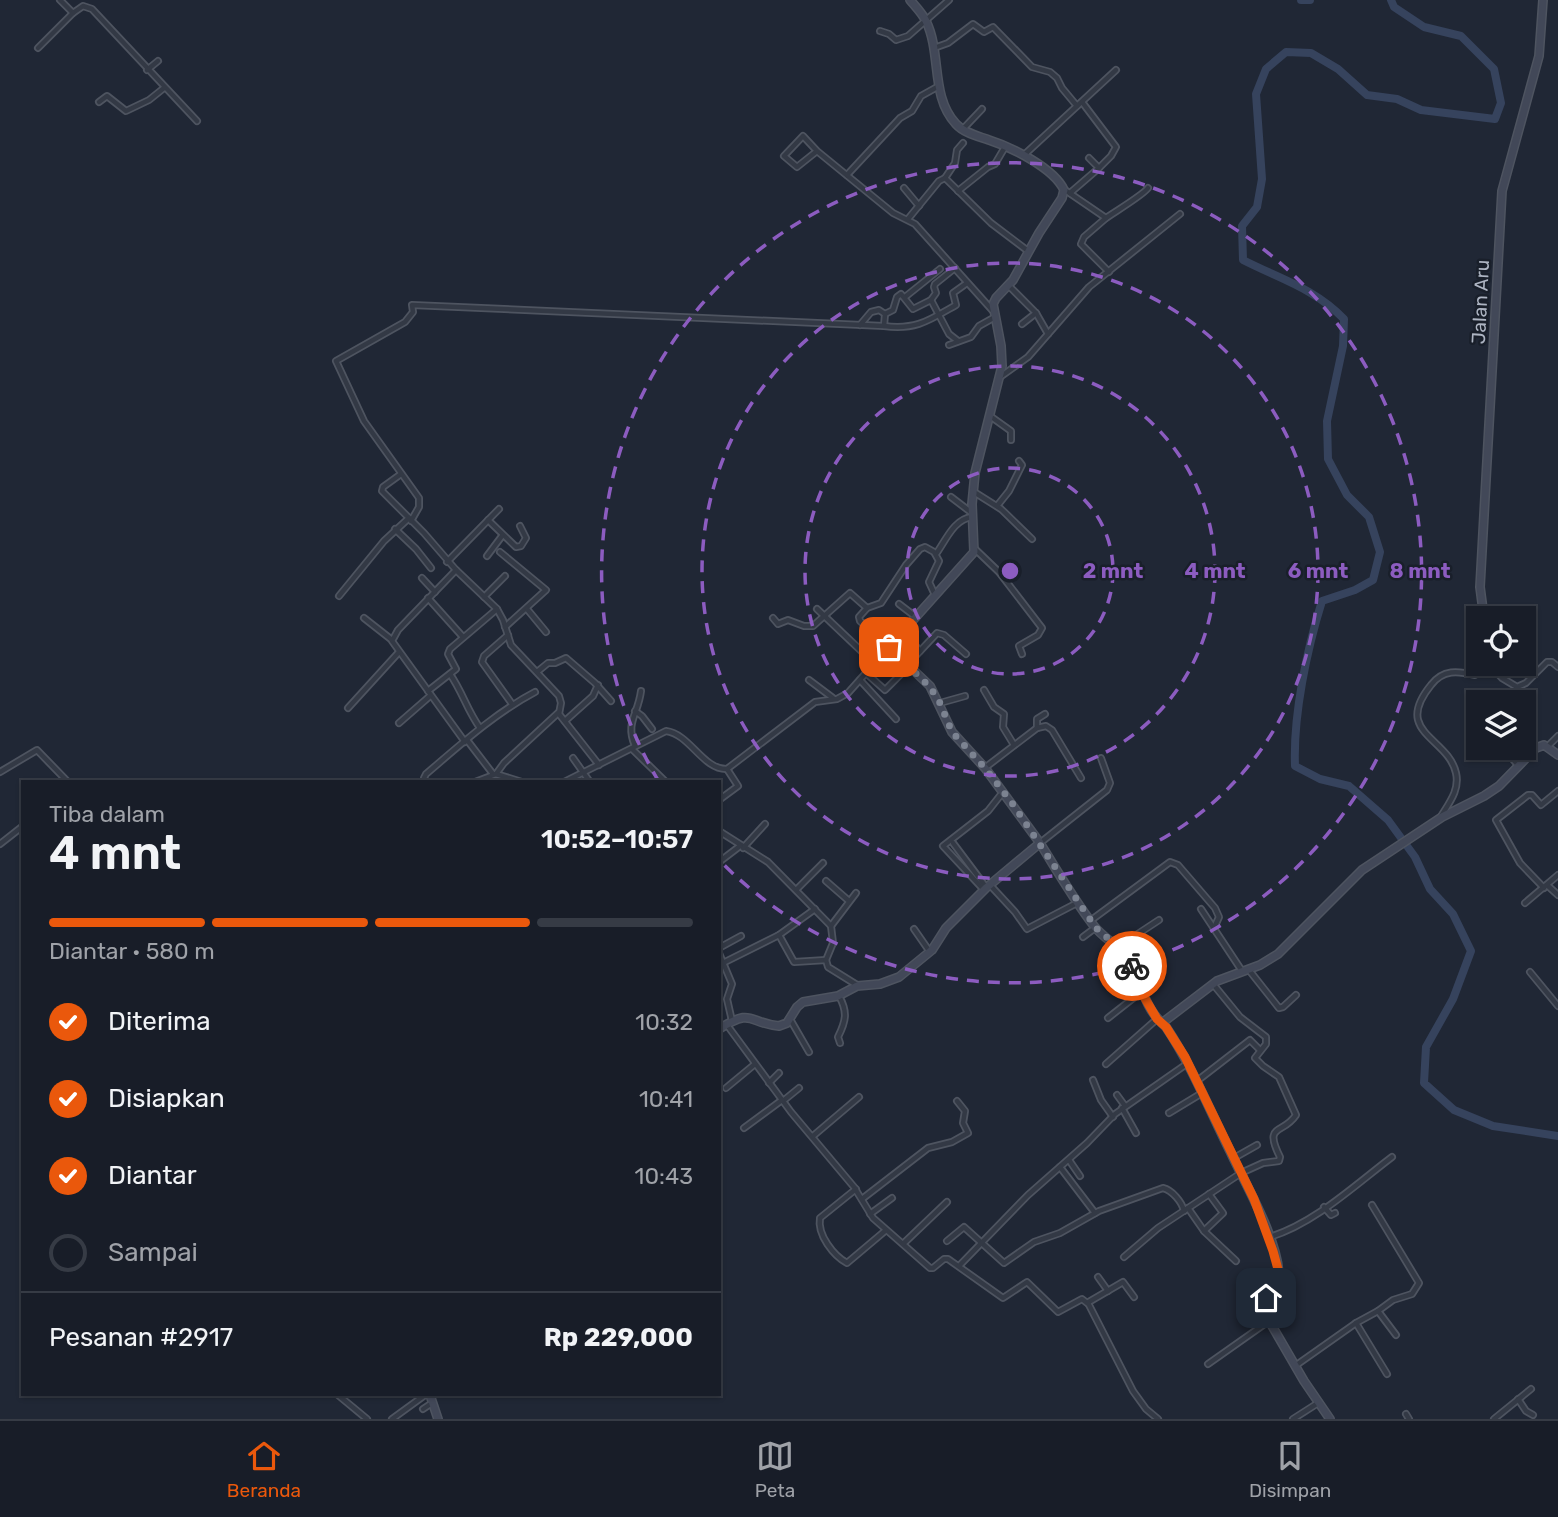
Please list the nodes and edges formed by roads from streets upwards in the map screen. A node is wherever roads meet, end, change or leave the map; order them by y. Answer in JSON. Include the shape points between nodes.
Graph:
{"nodes":[{"id":1,"x":60,"y":0,"type":"edge"},
{"id":2,"x":910,"y":0,"type":"edge"},
{"id":3,"x":949,"y":0,"type":"edge"},
{"id":4,"x":1543,"y":0,"type":"edge"},
{"id":5,"x":74,"y":13,"type":"junction"},
{"id":6,"x":925,"y":19,"type":"junction"},
{"id":7,"x":880,"y":31,"type":"dead end"},
{"id":8,"x":38,"y":48,"type":"dead end"},
{"id":9,"x":934,"y":48,"type":"junction"},
{"id":10,"x":158,"y":61,"type":"dead end"},
{"id":11,"x":148,"y":70,"type":"junction"},
{"id":12,"x":1116,"y":70,"type":"dead end"},
{"id":13,"x":939,"y":86,"type":"junction"},
{"id":14,"x":164,"y":88,"type":"junction"},
{"id":15,"x":99,"y":102,"type":"dead end"},
{"id":16,"x":1082,"y":102,"type":"junction"},
{"id":17,"x":1077,"y":106,"type":"junction"},
{"id":18,"x":982,"y":109,"type":"dead end"},
{"id":19,"x":197,"y":121,"type":"dead end"},
{"id":20,"x":962,"y":129,"type":"junction"},
{"id":21,"x":963,"y":143,"type":"dead end"},
{"id":22,"x":1005,"y":147,"type":"junction"},
{"id":23,"x":817,"y":151,"type":"junction"},
{"id":24,"x":1024,"y":155,"type":"junction"},
{"id":25,"x":1089,"y":158,"type":"dead end"},
{"id":26,"x":1099,"y":168,"type":"junction"},
{"id":27,"x":847,"y":175,"type":"junction"},
{"id":28,"x":945,"y":178,"type":"junction"},
{"id":29,"x":1148,"y":187,"type":"dead end"},
{"id":30,"x":904,"y":188,"type":"dead end"},
{"id":31,"x":958,"y":191,"type":"junction"},
{"id":32,"x":1067,"y":191,"type":"junction"},
{"id":33,"x":919,"y":206,"type":"junction"},
{"id":34,"x":1180,"y":214,"type":"dead end"},
{"id":35,"x":1106,"y":218,"type":"junction"},
{"id":36,"x":908,"y":219,"type":"junction"},
{"id":37,"x":1029,"y":252,"type":"junction"},
{"id":38,"x":955,"y":268,"type":"junction"},
{"id":39,"x":940,"y":269,"type":"dead end"},
{"id":40,"x":1109,"y":272,"type":"junction"},
{"id":41,"x":967,"y":283,"type":"junction"},
{"id":42,"x":1009,"y":286,"type":"junction"},
{"id":43,"x":905,"y":297,"type":"junction"},
{"id":44,"x":931,"y":300,"type":"junction"},
{"id":45,"x":1036,"y":313,"type":"junction"},
{"id":46,"x":885,"y":314,"type":"junction"},
{"id":47,"x":938,"y":315,"type":"junction"},
{"id":48,"x":994,"y":315,"type":"junction"},
{"id":49,"x":1022,"y":324,"type":"dead end"},
{"id":50,"x":860,"y":325,"type":"junction"},
{"id":51,"x":884,"y":326,"type":"junction"},
{"id":52,"x":1048,"y":334,"type":"junction"},
{"id":53,"x":959,"y":342,"type":"junction"},
{"id":54,"x":949,"y":345,"type":"dead end"},
{"id":55,"x":1000,"y":377,"type":"junction"},
{"id":56,"x":989,"y":415,"type":"junction"},
{"id":57,"x":1011,"y":440,"type":"dead end"},
{"id":58,"x":1019,"y":461,"type":"dead end"},
{"id":59,"x":401,"y":474,"type":"junction"},
{"id":60,"x":973,"y":492,"type":"junction"},
{"id":61,"x":951,"y":497,"type":"dead end"},
{"id":62,"x":997,"y":506,"type":"junction"},
{"id":63,"x":499,"y":509,"type":"dead end"},
{"id":64,"x":973,"y":515,"type":"junction"},
{"id":65,"x":410,"y":519,"type":"junction"},
{"id":66,"x":488,"y":520,"type":"junction"},
{"id":67,"x":520,"y":526,"type":"dead end"},
{"id":68,"x":395,"y":530,"type":"junction"},
{"id":69,"x":502,"y":536,"type":"junction"},
{"id":70,"x":1032,"y":539,"type":"dead end"},
{"id":71,"x":975,"y":549,"type":"junction"},
{"id":72,"x":500,"y":552,"type":"dead end"},
{"id":73,"x":936,"y":554,"type":"junction"},
{"id":74,"x":487,"y":556,"type":"dead end"},
{"id":75,"x":447,"y":562,"type":"junction"},
{"id":76,"x":431,"y":568,"type":"dead end"},
{"id":77,"x":456,"y":570,"type":"junction"},
{"id":78,"x":505,"y":576,"type":"dead end"},
{"id":79,"x":422,"y":578,"type":"dead end"},
{"id":80,"x":435,"y":592,"type":"junction"},
{"id":81,"x":935,"y":595,"type":"junction"},
{"id":82,"x":340,"y":596,"type":"dead end"},
{"id":83,"x":485,"y":597,"type":"junction"},
{"id":84,"x":428,"y":598,"type":"junction"},
{"id":85,"x":899,"y":604,"type":"dead end"},
{"id":86,"x":1482,"y":606,"type":"edge"},
{"id":87,"x":867,"y":608,"type":"junction"},
{"id":88,"x":497,"y":609,"type":"junction"},
{"id":89,"x":527,"y":609,"type":"junction"},
{"id":90,"x":817,"y":609,"type":"dead end"},
{"id":91,"x":825,"y":617,"type":"junction"},
{"id":92,"x":916,"y":617,"type":"junction"},
{"id":93,"x":364,"y":618,"type":"dead end"},
{"id":94,"x":774,"y":618,"type":"dead end"},
{"id":95,"x":505,"y":627,"type":"junction"},
{"id":96,"x":903,"y":631,"type":"junction"},
{"id":97,"x":546,"y":632,"type":"dead end"},
{"id":98,"x":508,"y":635,"type":"junction"},
{"id":99,"x":463,"y":638,"type":"junction"},
{"id":100,"x":392,"y":640,"type":"junction"},
{"id":101,"x":889,"y":647,"type":"junction"},
{"id":102,"x":920,"y":651,"type":"junction"},
{"id":103,"x":399,"y":652,"type":"junction"},
{"id":104,"x":966,"y":654,"type":"dead end"},
{"id":105,"x":1022,"y":654,"type":"dead end"},
{"id":106,"x":882,"y":655,"type":"junction"},
{"id":107,"x":874,"y":663,"type":"junction"},
{"id":108,"x":908,"y":664,"type":"junction"},
{"id":109,"x":1558,"y":667,"type":"edge"},
{"id":110,"x":537,"y":673,"type":"junction"},
{"id":111,"x":866,"y":673,"type":"junction"},
{"id":112,"x":1466,"y":673,"type":"edge"},
{"id":113,"x":450,"y":674,"type":"junction"},
{"id":114,"x":1536,"y":674,"type":"edge"},
{"id":115,"x":1500,"y":676,"type":"edge"},
{"id":116,"x":1534,"y":676,"type":"edge"},
{"id":117,"x":809,"y":680,"type":"dead end"},
{"id":118,"x":860,"y":680,"type":"junction"},
{"id":119,"x":598,"y":685,"type":"junction"},
{"id":120,"x":984,"y":690,"type":"dead end"},
{"id":121,"x":641,"y":691,"type":"dead end"},
{"id":122,"x":535,"y":692,"type":"dead end"},
{"id":123,"x":429,"y":693,"type":"junction"},
{"id":124,"x":965,"y":696,"type":"dead end"},
{"id":125,"x":833,"y":699,"type":"junction"},
{"id":126,"x":611,"y":701,"type":"dead end"},
{"id":127,"x":940,"y":703,"type":"junction"},
{"id":128,"x":512,"y":704,"type":"junction"},
{"id":129,"x":348,"y":708,"type":"dead end"},
{"id":130,"x":635,"y":711,"type":"junction"},
{"id":131,"x":559,"y":713,"type":"junction"},
{"id":132,"x":1045,"y":714,"type":"dead end"},
{"id":133,"x":897,"y":719,"type":"dead end"},
{"id":134,"x":565,"y":720,"type":"junction"},
{"id":135,"x":399,"y":723,"type":"dead end"},
{"id":136,"x":481,"y":728,"type":"junction"},
{"id":137,"x":1037,"y":728,"type":"junction"},
{"id":138,"x":652,"y":729,"type":"dead end"},
{"id":139,"x":1558,"y":736,"type":"edge"},
{"id":140,"x":466,"y":741,"type":"junction"},
{"id":141,"x":1014,"y":745,"type":"junction"},
{"id":142,"x":1548,"y":746,"type":"junction"},
{"id":143,"x":633,"y":747,"type":"junction"},
{"id":144,"x":1558,"y":755,"type":"edge"},
{"id":145,"x":573,"y":758,"type":"dead end"},
{"id":146,"x":1101,"y":758,"type":"dead end"},
{"id":147,"x":1513,"y":760,"type":"edge"},
{"id":148,"x":599,"y":765,"type":"junction"},
{"id":149,"x":1518,"y":766,"type":"junction"},
{"id":150,"x":985,"y":768,"type":"junction"},
{"id":151,"x":727,"y":769,"type":"junction"},
{"id":152,"x":0,"y":772,"type":"edge"},
{"id":153,"x":582,"y":773,"type":"junction"},
{"id":154,"x":495,"y":774,"type":"junction"},
{"id":155,"x":1082,"y":778,"type":"dead end"},
{"id":156,"x":66,"y":780,"type":"edge"},
{"id":157,"x":425,"y":780,"type":"edge"},
{"id":158,"x":480,"y":780,"type":"edge"},
{"id":159,"x":515,"y":780,"type":"edge"},
{"id":160,"x":568,"y":780,"type":"edge"},
{"id":161,"x":588,"y":780,"type":"edge"},
{"id":162,"x":664,"y":780,"type":"edge"},
{"id":163,"x":1558,"y":791,"type":"edge"},
{"id":164,"x":1003,"y":792,"type":"junction"},
{"id":165,"x":721,"y":799,"type":"edge"},
{"id":166,"x":1440,"y":818,"type":"junction"},
{"id":167,"x":765,"y":824,"type":"dead end"},
{"id":168,"x":21,"y":828,"type":"edge"},
{"id":169,"x":721,"y":832,"type":"edge"},
{"id":170,"x":953,"y":843,"type":"dead end"},
{"id":171,"x":0,"y":844,"type":"edge"},
{"id":172,"x":1040,"y":844,"type":"junction"},
{"id":173,"x":741,"y":847,"type":"junction"},
{"id":174,"x":721,"y":861,"type":"edge"},
{"id":175,"x":824,"y":863,"type":"dead end"},
{"id":176,"x":1558,"y":875,"type":"edge"},
{"id":177,"x":825,"y":881,"type":"dead end"},
{"id":178,"x":1546,"y":887,"type":"junction"},
{"id":179,"x":987,"y":888,"type":"junction"},
{"id":180,"x":797,"y":889,"type":"junction"},
{"id":181,"x":856,"y":893,"type":"dead end"},
{"id":182,"x":1558,"y":895,"type":"edge"},
{"id":183,"x":849,"y":901,"type":"junction"},
{"id":184,"x":1077,"y":903,"type":"junction"},
{"id":185,"x":1525,"y":904,"type":"dead end"},
{"id":186,"x":815,"y":909,"type":"junction"},
{"id":187,"x":1201,"y":909,"type":"dead end"},
{"id":188,"x":1159,"y":920,"type":"dead end"},
{"id":189,"x":1093,"y":924,"type":"junction"},
{"id":190,"x":831,"y":926,"type":"junction"},
{"id":191,"x":1214,"y":928,"type":"junction"},
{"id":192,"x":914,"y":929,"type":"dead end"},
{"id":193,"x":779,"y":935,"type":"junction"},
{"id":194,"x":741,"y":936,"type":"dead end"},
{"id":195,"x":1083,"y":936,"type":"dead end"},
{"id":196,"x":721,"y":947,"type":"edge"},
{"id":197,"x":1118,"y":947,"type":"junction"},
{"id":198,"x":930,"y":952,"type":"junction"},
{"id":199,"x":721,"y":958,"type":"edge"},
{"id":200,"x":826,"y":960,"type":"junction"},
{"id":201,"x":724,"y":966,"type":"junction"},
{"id":202,"x":721,"y":970,"type":"edge"},
{"id":203,"x":1245,"y":970,"type":"junction"},
{"id":204,"x":1530,"y":972,"type":"dead end"},
{"id":205,"x":1213,"y":984,"type":"junction"},
{"id":206,"x":858,"y":986,"type":"junction"},
{"id":207,"x":1141,"y":992,"type":"junction"},
{"id":208,"x":1296,"y":995,"type":"dead end"},
{"id":209,"x":839,"y":996,"type":"junction"},
{"id":210,"x":1558,"y":1006,"type":"edge"},
{"id":211,"x":790,"y":1018,"type":"junction"},
{"id":212,"x":1108,"y":1018,"type":"dead end"},
{"id":213,"x":1159,"y":1021,"type":"junction"},
{"id":214,"x":726,"y":1025,"type":"edge"},
{"id":215,"x":840,"y":1043,"type":"dead end"},
{"id":216,"x":1259,"y":1050,"type":"junction"},
{"id":217,"x":809,"y":1052,"type":"dead end"},
{"id":218,"x":1188,"y":1063,"type":"junction"},
{"id":219,"x":1106,"y":1064,"type":"dead end"},
{"id":220,"x":755,"y":1065,"type":"junction"},
{"id":221,"x":779,"y":1073,"type":"dead end"},
{"id":222,"x":1093,"y":1080,"type":"dead end"},
{"id":223,"x":1196,"y":1081,"type":"junction"},
{"id":224,"x":769,"y":1083,"type":"junction"},
{"id":225,"x":726,"y":1088,"type":"dead end"},
{"id":226,"x":799,"y":1088,"type":"dead end"},
{"id":227,"x":1202,"y":1093,"type":"junction"},
{"id":228,"x":1117,"y":1095,"type":"dead end"},
{"id":229,"x":859,"y":1097,"type":"dead end"},
{"id":230,"x":782,"y":1100,"type":"junction"},
{"id":231,"x":957,"y":1101,"type":"dead end"},
{"id":232,"x":1123,"y":1107,"type":"junction"},
{"id":233,"x":1169,"y":1113,"type":"dead end"},
{"id":234,"x":1112,"y":1117,"type":"junction"},
{"id":235,"x":744,"y":1128,"type":"dead end"},
{"id":236,"x":1136,"y":1133,"type":"dead end"},
{"id":237,"x":813,"y":1136,"type":"junction"},
{"id":238,"x":1257,"y":1145,"type":"dead end"},
{"id":239,"x":1392,"y":1157,"type":"dead end"},
{"id":240,"x":1233,"y":1159,"type":"junction"},
{"id":241,"x":1069,"y":1160,"type":"junction"},
{"id":242,"x":1060,"y":1167,"type":"junction"},
{"id":243,"x":1241,"y":1173,"type":"junction"},
{"id":244,"x":1080,"y":1176,"type":"dead end"},
{"id":245,"x":856,"y":1189,"type":"junction"},
{"id":246,"x":1209,"y":1194,"type":"junction"},
{"id":247,"x":892,"y":1198,"type":"dead end"},
{"id":248,"x":862,"y":1199,"type":"junction"},
{"id":249,"x":947,"y":1202,"type":"dead end"},
{"id":250,"x":1372,"y":1205,"type":"dead end"},
{"id":251,"x":1324,"y":1207,"type":"junction"},
{"id":252,"x":1186,"y":1209,"type":"junction"},
{"id":253,"x":1095,"y":1213,"type":"junction"},
{"id":254,"x":1335,"y":1213,"type":"dead end"},
{"id":255,"x":870,"y":1214,"type":"junction"},
{"id":256,"x":885,"y":1231,"type":"junction"},
{"id":257,"x":1205,"y":1231,"type":"junction"},
{"id":258,"x":1269,"y":1237,"type":"junction"},
{"id":259,"x":947,"y":1241,"type":"dead end"},
{"id":260,"x":983,"y":1242,"type":"junction"},
{"id":261,"x":904,"y":1243,"type":"junction"},
{"id":262,"x":1124,"y":1257,"type":"dead end"},
{"id":263,"x":1236,"y":1261,"type":"dead end"},
{"id":264,"x":959,"y":1266,"type":"junction"},
{"id":265,"x":1098,"y":1277,"type":"dead end"},
{"id":266,"x":1108,"y":1291,"type":"junction"},
{"id":267,"x":1134,"y":1297,"type":"dead end"},
{"id":268,"x":1088,"y":1303,"type":"junction"},
{"id":269,"x":1378,"y":1311,"type":"junction"},
{"id":270,"x":1269,"y":1321,"type":"junction"},
{"id":271,"x":1356,"y":1323,"type":"junction"},
{"id":272,"x":1396,"y":1335,"type":"dead end"},
{"id":273,"x":1208,"y":1364,"type":"dead end"},
{"id":274,"x":1295,"y":1366,"type":"junction"},
{"id":275,"x":1387,"y":1374,"type":"dead end"},
{"id":276,"x":1531,"y":1389,"type":"dead end"},
{"id":277,"x":339,"y":1396,"type":"edge"},
{"id":278,"x":424,"y":1396,"type":"edge"},
{"id":279,"x":431,"y":1399,"type":"edge"},
{"id":280,"x":1518,"y":1399,"type":"junction"},
{"id":281,"x":1318,"y":1403,"type":"junction"},
{"id":282,"x":423,"y":1409,"type":"dead end"},
{"id":283,"x":1533,"y":1415,"type":"dead end"},
{"id":284,"x":367,"y":1419,"type":"edge"},
{"id":285,"x":392,"y":1419,"type":"edge"},
{"id":286,"x":438,"y":1419,"type":"edge"},
{"id":287,"x":1158,"y":1419,"type":"edge"},
{"id":288,"x":1293,"y":1419,"type":"edge"},
{"id":289,"x":1330,"y":1419,"type":"edge"},
{"id":290,"x":1494,"y":1419,"type":"edge"}],
"edges":[{"from":1,"to":5,"type":"street"},
{"from":2,"to":6,"type":"street"},
{"from":3,"to":6,"type":"street"},
{"from":4,"to":86,"type":"street","name":"Jalan Aru","via":[[1539,56],[1503,191]]},
{"from":5,"to":8,"type":"street"},
{"from":5,"to":11,"type":"street","via":[[83,6],[92,9]]},
{"from":6,"to":7,"type":"street","via":[[908,36],[896,40]]},
{"from":6,"to":9,"type":"street"},
{"from":9,"to":13,"type":"street"},
{"from":9,"to":17,"type":"street","via":[[973,24],[984,32],[993,27],[1032,67],[1057,78]]},
{"from":10,"to":11,"type":"street"},
{"from":11,"to":14,"type":"street"},
{"from":12,"to":16,"type":"street"},
{"from":13,"to":20,"type":"street","via":[[946,110]]},
{"from":13,"to":27,"type":"street","via":[[921,96],[911,113],[900,118]]},
{"from":14,"to":15,"type":"street","via":[[125,111],[107,96]]},
{"from":14,"to":19,"type":"street"},
{"from":16,"to":17,"type":"street"},
{"from":16,"to":26,"type":"street","via":[[1116,147]]},
{"from":17,"to":24,"type":"street"},
{"from":18,"to":20,"type":"street"},
{"from":20,"to":22,"type":"street"},
{"from":21,"to":28,"type":"street"},
{"from":22,"to":24,"type":"street"},
{"from":22,"to":31,"type":"street","via":[[995,163]]},
{"from":23,"to":23,"type":"street","via":[[803,136],[784,156],[797,167]]},
{"from":23,"to":27,"type":"street"},
{"from":24,"to":32,"type":"street"},
{"from":25,"to":26,"type":"street"},
{"from":26,"to":32,"type":"street"},
{"from":27,"to":36,"type":"street","via":[[893,213]]},
{"from":28,"to":31,"type":"street"},
{"from":28,"to":33,"type":"street"},
{"from":29,"to":35,"type":"street"},
{"from":30,"to":33,"type":"street"},
{"from":31,"to":37,"type":"street"},
{"from":32,"to":35,"type":"street"},
{"from":32,"to":37,"type":"street"},
{"from":33,"to":36,"type":"street"},
{"from":34,"to":40,"type":"street"},
{"from":35,"to":40,"type":"street","via":[[1081,244]]},
{"from":36,"to":38,"type":"street"},
{"from":37,"to":42,"type":"street"},
{"from":38,"to":41,"type":"street"},
{"from":38,"to":44,"type":"street","via":[[936,284]]},
{"from":39,"to":43,"type":"street"},
{"from":40,"to":52,"type":"street"},
{"from":41,"to":47,"type":"street","via":[[953,293],[956,305]]},
{"from":41,"to":48,"type":"street"},
{"from":42,"to":45,"type":"street"},
{"from":42,"to":48,"type":"street","via":[[996,298]]},
{"from":43,"to":44,"type":"street","via":[[913,309]]},
{"from":43,"to":46,"type":"street","via":[[899,295],[893,310]]},
{"from":44,"to":47,"type":"street"},
{"from":45,"to":49,"type":"street"},
{"from":45,"to":52,"type":"street"},
{"from":46,"to":50,"type":"street","via":[[871,312]]},
{"from":46,"to":51,"type":"street"},
{"from":47,"to":51,"type":"street","via":[[904,328]]},
{"from":47,"to":53,"type":"street"},
{"from":48,"to":53,"type":"street"},
{"from":48,"to":55,"type":"street","via":[[1001,346]]},
{"from":50,"to":51,"type":"street"},
{"from":50,"to":59,"type":"street","via":[[412,305],[405,322],[336,361],[364,421]]},
{"from":52,"to":55,"type":"street","via":[[1022,362]]},
{"from":53,"to":54,"type":"street"},
{"from":55,"to":56,"type":"street"},
{"from":56,"to":57,"type":"street","via":[[1011,431]]},
{"from":56,"to":60,"type":"street"},
{"from":58,"to":62,"type":"street","via":[[1022,465]]},
{"from":59,"to":65,"type":"street","via":[[419,501]]},
{"from":59,"to":65,"type":"street","via":[[381,491]]},
{"from":60,"to":62,"type":"street"},
{"from":60,"to":64,"type":"street"},
{"from":61,"to":64,"type":"street"},
{"from":62,"to":70,"type":"street"},
{"from":63,"to":66,"type":"street"},
{"from":64,"to":71,"type":"street"},
{"from":64,"to":73,"type":"street","via":[[957,524]]},
{"from":65,"to":68,"type":"street"},
{"from":65,"to":75,"type":"street"},
{"from":66,"to":69,"type":"street"},
{"from":66,"to":75,"type":"street"},
{"from":67,"to":69,"type":"street","via":[[526,538],[519,547]]},
{"from":68,"to":76,"type":"street"},
{"from":68,"to":82,"type":"street"},
{"from":69,"to":74,"type":"street"},
{"from":71,"to":81,"type":"street"},
{"from":71,"to":105,"type":"street","via":[[1042,628],[1020,646]]},
{"from":72,"to":89,"type":"street","via":[[546,590]]},
{"from":73,"to":81,"type":"street","via":[[939,563],[929,582]]},
{"from":73,"to":87,"type":"street","via":[[928,547],[920,550],[881,603]]},
{"from":75,"to":77,"type":"street"},
{"from":77,"to":80,"type":"street"},
{"from":77,"to":83,"type":"street"},
{"from":78,"to":83,"type":"street"},
{"from":79,"to":80,"type":"street"},
{"from":80,"to":84,"type":"street"},
{"from":81,"to":92,"type":"street"},
{"from":83,"to":88,"type":"street"},
{"from":84,"to":99,"type":"street"},
{"from":84,"to":100,"type":"street"},
{"from":85,"to":92,"type":"street"},
{"from":87,"to":91,"type":"street","via":[[849,593]]},
{"from":87,"to":101,"type":"street","via":[[859,620]]},
{"from":88,"to":95,"type":"street"},
{"from":88,"to":99,"type":"street"},
{"from":89,"to":95,"type":"street"},
{"from":89,"to":97,"type":"street"},
{"from":90,"to":91,"type":"street"},
{"from":91,"to":94,"type":"street","via":[[808,627],[788,620],[778,624]]},
{"from":91,"to":107,"type":"street"},
{"from":92,"to":96,"type":"street"},
{"from":93,"to":100,"type":"street"},
{"from":95,"to":98,"type":"street"},
{"from":96,"to":101,"type":"street"},
{"from":96,"to":102,"type":"street"},
{"from":98,"to":110,"type":"street","via":[[514,649]]},
{"from":98,"to":128,"type":"street","via":[[482,662]]},
{"from":99,"to":113,"type":"street","via":[[449,651],[456,668]]},
{"from":100,"to":103,"type":"street"},
{"from":101,"to":106,"type":"street"},
{"from":101,"to":108,"type":"street"},
{"from":102,"to":104,"type":"street","via":[[939,633]]},
{"from":102,"to":108,"type":"street"},
{"from":103,"to":123,"type":"street"},
{"from":103,"to":129,"type":"street"},
{"from":106,"to":107,"type":"street"},
{"from":106,"to":111,"type":"street","via":[[900,675],[884,690]]},
{"from":107,"to":111,"type":"street"},
{"from":108,"to":127,"type":"street"},
{"from":109,"to":114,"type":"street","via":[[1547,662]]},
{"from":110,"to":119,"type":"street","via":[[548,663],[566,658]]},
{"from":110,"to":131,"type":"street","via":[[560,698]]},
{"from":111,"to":118,"type":"street"},
{"from":112,"to":166,"type":"street","via":[[1441,675],[1420,704],[1422,730],[1456,770],[1457,788]]},
{"from":113,"to":123,"type":"street"},
{"from":113,"to":136,"type":"street"},
{"from":115,"to":116,"type":"street","via":[[1517,687]]},
{"from":117,"to":125,"type":"street"},
{"from":118,"to":125,"type":"street","via":[[848,693]]},
{"from":118,"to":133,"type":"street"},
{"from":119,"to":126,"type":"street"},
{"from":119,"to":134,"type":"street","via":[[592,697]]},
{"from":120,"to":141,"type":"street","via":[[993,707],[1004,714],[1003,727]]},
{"from":121,"to":130,"type":"street"},
{"from":122,"to":128,"type":"street"},
{"from":123,"to":135,"type":"street"},
{"from":123,"to":140,"type":"street"},
{"from":124,"to":127,"type":"street"},
{"from":125,"to":151,"type":"street","via":[[815,702]]},
{"from":127,"to":150,"type":"street","via":[[952,732]]},
{"from":128,"to":136,"type":"street"},
{"from":130,"to":138,"type":"street"},
{"from":130,"to":143,"type":"street","via":[[630,729]]},
{"from":131,"to":134,"type":"street"},
{"from":131,"to":154,"type":"street"},
{"from":132,"to":137,"type":"street","via":[[1037,719]]},
{"from":134,"to":148,"type":"street"},
{"from":136,"to":140,"type":"street"},
{"from":137,"to":141,"type":"street"},
{"from":137,"to":155,"type":"street","via":[[1052,730]]},
{"from":139,"to":142,"type":"street"},
{"from":140,"to":154,"type":"street"},
{"from":140,"to":157,"type":"street"},
{"from":141,"to":150,"type":"street"},
{"from":142,"to":144,"type":"street"},
{"from":142,"to":149,"type":"street","via":[[1536,748]]},
{"from":143,"to":148,"type":"street"},
{"from":143,"to":151,"type":"street","via":[[670,731],[712,764]]},
{"from":143,"to":162,"type":"street"},
{"from":145,"to":153,"type":"street"},
{"from":146,"to":172,"type":"street","via":[[1110,783],[1107,790]]},
{"from":147,"to":149,"type":"street"},
{"from":148,"to":153,"type":"street"},
{"from":149,"to":166,"type":"street","via":[[1484,796]]},
{"from":150,"to":164,"type":"street"},
{"from":151,"to":165,"type":"street","via":[[738,786]]},
{"from":152,"to":156,"type":"street","via":[[37,750]]},
{"from":153,"to":160,"type":"street"},
{"from":153,"to":161,"type":"street"},
{"from":154,"to":158,"type":"street"},
{"from":154,"to":159,"type":"street"},
{"from":163,"to":178,"type":"street","via":[[1541,806],[1528,795],[1496,820],[1520,863]]},
{"from":164,"to":172,"type":"street"},
{"from":164,"to":179,"type":"street","via":[[988,811],[943,846]]},
{"from":166,"to":203,"type":"street","via":[[1350,881],[1278,954]]},
{"from":167,"to":173,"type":"street"},
{"from":168,"to":171,"type":"street"},
{"from":169,"to":173,"type":"street"},
{"from":170,"to":179,"type":"street"},
{"from":172,"to":179,"type":"street"},
{"from":172,"to":184,"type":"street"},
{"from":173,"to":174,"type":"street"},
{"from":173,"to":180,"type":"street","via":[[768,862]]},
{"from":175,"to":180,"type":"street"},
{"from":176,"to":178,"type":"street"},
{"from":177,"to":183,"type":"street"},
{"from":178,"to":182,"type":"street"},
{"from":178,"to":185,"type":"street"},
{"from":179,"to":184,"type":"street","via":[[1027,929]]},
{"from":179,"to":198,"type":"street"},
{"from":180,"to":186,"type":"street"},
{"from":181,"to":183,"type":"street"},
{"from":183,"to":190,"type":"street"},
{"from":184,"to":189,"type":"street"},
{"from":186,"to":190,"type":"street"},
{"from":186,"to":193,"type":"street"},
{"from":187,"to":191,"type":"street"},
{"from":188,"to":197,"type":"street"},
{"from":189,"to":191,"type":"street","via":[[1170,862],[1178,865],[1215,908],[1219,917]]},
{"from":189,"to":195,"type":"street"},
{"from":189,"to":197,"type":"street"},
{"from":190,"to":200,"type":"street","via":[[833,943]]},
{"from":191,"to":203,"type":"street"},
{"from":192,"to":198,"type":"street"},
{"from":193,"to":200,"type":"street","via":[[794,962]]},
{"from":193,"to":201,"type":"street"},
{"from":194,"to":196,"type":"street"},
{"from":197,"to":207,"type":"street","via":[[1131,962]]},
{"from":198,"to":206,"type":"street","via":[[895,980]]},
{"from":199,"to":201,"type":"street"},
{"from":200,"to":206,"type":"street","via":[[828,967]]},
{"from":201,"to":202,"type":"street"},
{"from":201,"to":214,"type":"street","via":[[732,984]]},
{"from":203,"to":205,"type":"street"},
{"from":203,"to":208,"type":"street","via":[[1279,1008]]},
{"from":204,"to":210,"type":"street"},
{"from":205,"to":213,"type":"street"},
{"from":205,"to":216,"type":"street","via":[[1240,1017],[1266,1037]]},
{"from":206,"to":209,"type":"street"},
{"from":207,"to":212,"type":"street"},
{"from":207,"to":213,"type":"street"},
{"from":209,"to":211,"type":"street","via":[[803,1002]]},
{"from":209,"to":215,"type":"street","via":[[846,1012]]},
{"from":211,"to":214,"type":"street","via":[[779,1026],[751,1017]]},
{"from":211,"to":217,"type":"street"},
{"from":213,"to":218,"type":"street"},
{"from":213,"to":219,"type":"street"},
{"from":214,"to":220,"type":"street"},
{"from":216,"to":223,"type":"street","via":[[1250,1040]]},
{"from":216,"to":243,"type":"street","via":[[1256,1060],[1279,1077],[1296,1115],[1274,1135],[1279,1161]]},
{"from":218,"to":223,"type":"street"},
{"from":218,"to":232,"type":"street"},
{"from":220,"to":224,"type":"street"},
{"from":220,"to":225,"type":"street"},
{"from":221,"to":224,"type":"street"},
{"from":222,"to":234,"type":"street"},
{"from":223,"to":227,"type":"street"},
{"from":224,"to":230,"type":"street"},
{"from":226,"to":230,"type":"street"},
{"from":227,"to":233,"type":"street"},
{"from":227,"to":240,"type":"street"},
{"from":228,"to":232,"type":"street"},
{"from":229,"to":237,"type":"street"},
{"from":230,"to":235,"type":"street"},
{"from":230,"to":237,"type":"street"},
{"from":231,"to":248,"type":"street","via":[[965,1111],[968,1133],[928,1148]]},
{"from":232,"to":234,"type":"street"},
{"from":232,"to":236,"type":"street"},
{"from":234,"to":241,"type":"street"},
{"from":237,"to":245,"type":"street"},
{"from":238,"to":240,"type":"street"},
{"from":239,"to":251,"type":"street"},
{"from":240,"to":243,"type":"street"},
{"from":241,"to":242,"type":"street"},
{"from":241,"to":244,"type":"street"},
{"from":242,"to":253,"type":"street"},
{"from":242,"to":260,"type":"street"},
{"from":243,"to":246,"type":"street"},
{"from":243,"to":258,"type":"street"},
{"from":245,"to":248,"type":"street"},
{"from":245,"to":256,"type":"street","via":[[820,1218],[827,1243],[847,1263]]},
{"from":246,"to":252,"type":"street"},
{"from":246,"to":257,"type":"street","via":[[1223,1213]]},
{"from":247,"to":255,"type":"street"},
{"from":248,"to":255,"type":"street"},
{"from":249,"to":261,"type":"street"},
{"from":250,"to":269,"type":"street","via":[[1419,1283],[1412,1294]]},
{"from":251,"to":254,"type":"street","via":[[1331,1215]]},
{"from":251,"to":258,"type":"street"},
{"from":252,"to":253,"type":"street","via":[[1163,1188]]},
{"from":252,"to":257,"type":"street"},
{"from":252,"to":262,"type":"street"},
{"from":253,"to":260,"type":"street","via":[[1034,1242],[1006,1263]]},
{"from":255,"to":256,"type":"street"},
{"from":256,"to":261,"type":"street"},
{"from":257,"to":263,"type":"street"},
{"from":258,"to":270,"type":"street","via":[[1279,1277],[1264,1303]]},
{"from":259,"to":260,"type":"street","via":[[963,1227]]},
{"from":260,"to":264,"type":"street"},
{"from":261,"to":264,"type":"street","via":[[931,1268],[946,1258]]},
{"from":264,"to":268,"type":"street","via":[[1001,1297],[1027,1282],[1058,1312],[1082,1299]]},
{"from":265,"to":266,"type":"street"},
{"from":266,"to":267,"type":"street","via":[[1123,1282]]},
{"from":266,"to":268,"type":"street"},
{"from":268,"to":287,"type":"street","via":[[1133,1391]]},
{"from":269,"to":271,"type":"street"},
{"from":269,"to":272,"type":"street"},
{"from":270,"to":273,"type":"street"},
{"from":270,"to":274,"type":"street"},
{"from":271,"to":274,"type":"street"},
{"from":271,"to":275,"type":"street"},
{"from":274,"to":281,"type":"street"},
{"from":276,"to":280,"type":"street"},
{"from":277,"to":284,"type":"street"},
{"from":278,"to":285,"type":"street"},
{"from":279,"to":282,"type":"street"},
{"from":279,"to":286,"type":"street"},
{"from":280,"to":283,"type":"street"},
{"from":280,"to":290,"type":"street"},
{"from":281,"to":288,"type":"street"},
{"from":281,"to":289,"type":"street"}]}
